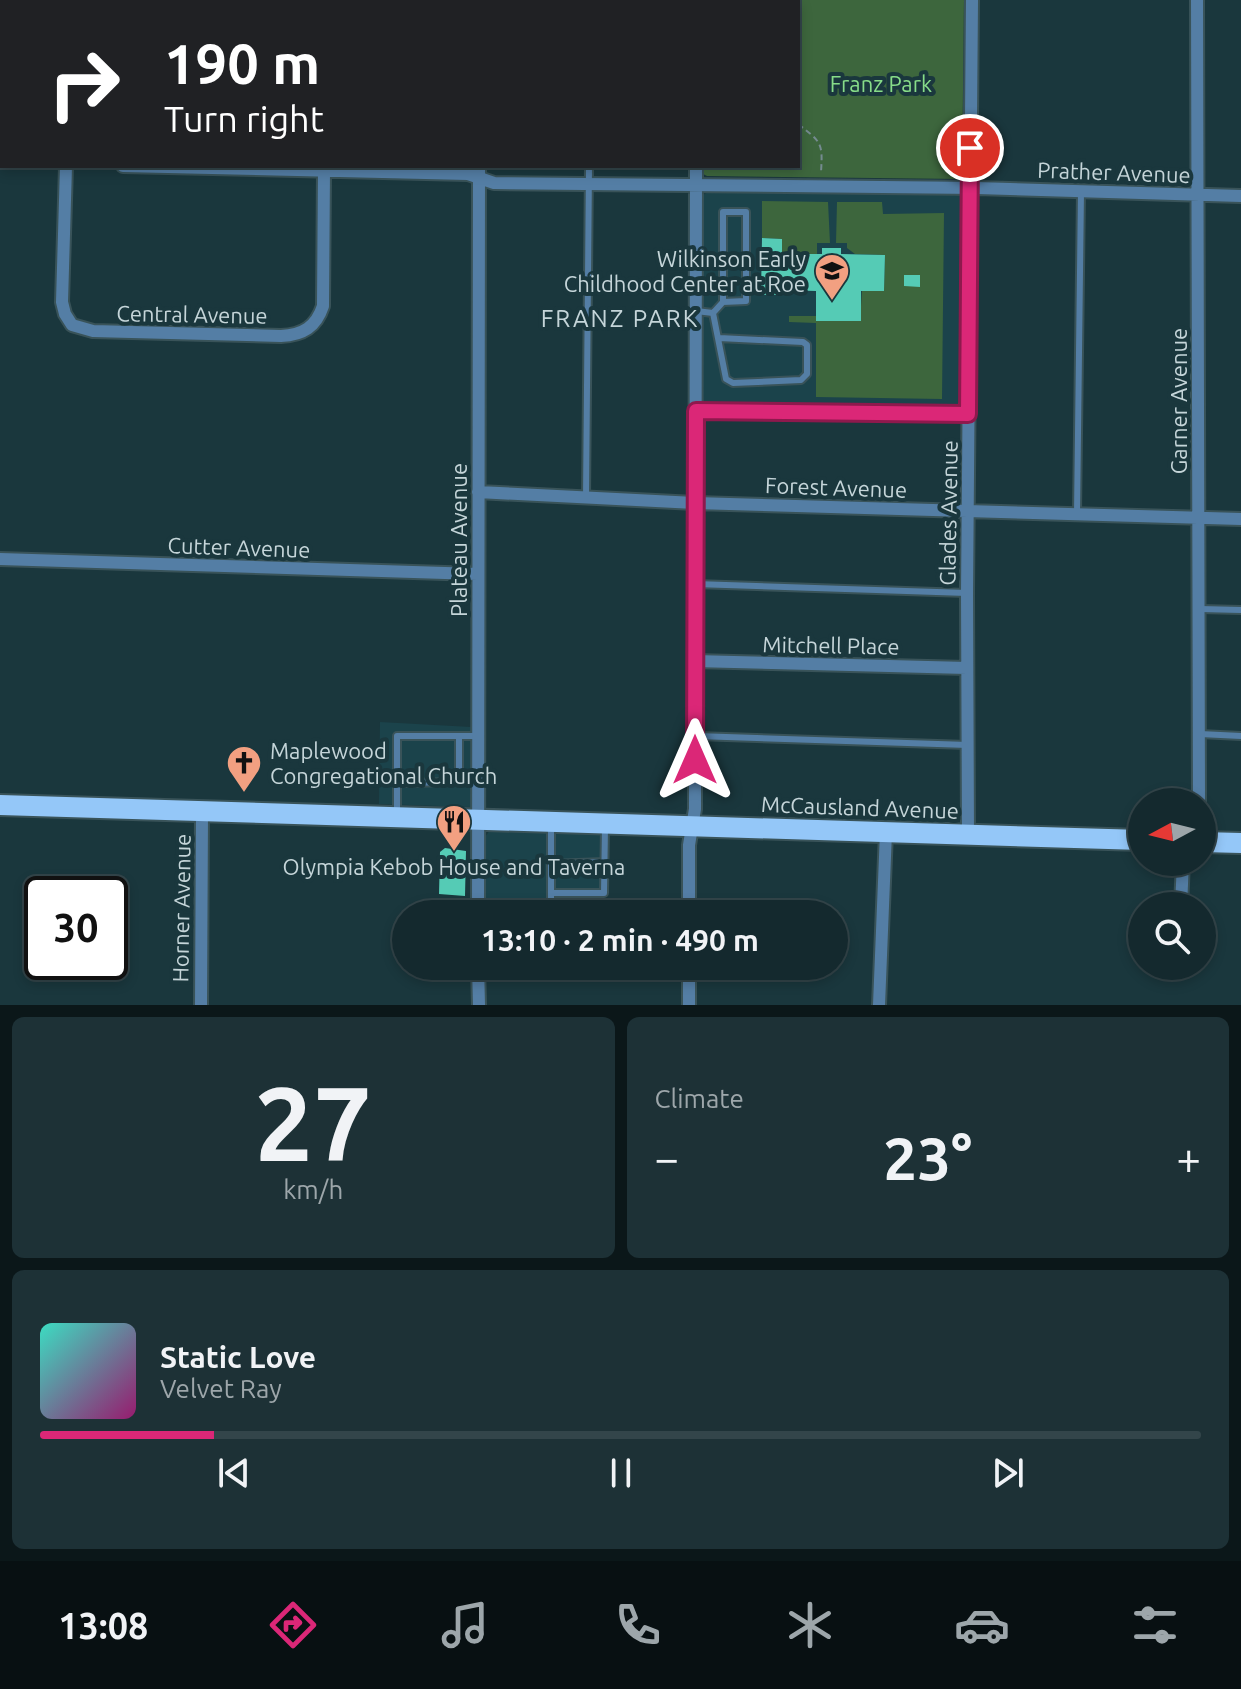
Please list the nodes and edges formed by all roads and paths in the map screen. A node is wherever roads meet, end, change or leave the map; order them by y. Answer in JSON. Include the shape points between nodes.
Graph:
{"nodes":[{"id":1,"x":972,"y":0,"type":"edge"},
{"id":2,"x":1197,"y":0,"type":"edge"},
{"id":3,"x":800,"y":126,"type":"edge"},
{"id":4,"x":66,"y":168,"type":"edge"},
{"id":5,"x":224,"y":168,"type":"edge"},
{"id":6,"x":356,"y":168,"type":"edge"},
{"id":7,"x":589,"y":168,"type":"edge"},
{"id":8,"x":696,"y":168,"type":"edge"},
{"id":9,"x":324,"y":170,"type":"junction"},
{"id":10,"x":479,"y":172,"type":"edge"},
{"id":11,"x":821,"y":172,"type":"dead end"},
{"id":12,"x":588,"y":185,"type":"junction"},
{"id":13,"x":696,"y":186,"type":"junction"},
{"id":14,"x":970,"y":188,"type":"junction"},
{"id":15,"x":1081,"y":191,"type":"junction"},
{"id":16,"x":1197,"y":195,"type":"junction"},
{"id":17,"x":1241,"y":196,"type":"edge"},
{"id":18,"x":723,"y":302,"type":"junction"},
{"id":19,"x":696,"y":311,"type":"junction"},
{"id":20,"x":713,"y":313,"type":"junction"},
{"id":21,"x":719,"y":338,"type":"junction"},
{"id":22,"x":696,"y":411,"type":"junction"},
{"id":23,"x":968,"y":414,"type":"junction"},
{"id":24,"x":478,"y":492,"type":"junction"},
{"id":25,"x":586,"y":499,"type":"junction"},
{"id":26,"x":696,"y":503,"type":"junction"},
{"id":27,"x":968,"y":511,"type":"junction"},
{"id":28,"x":1077,"y":514,"type":"junction"},
{"id":29,"x":1199,"y":518,"type":"junction"},
{"id":30,"x":1241,"y":519,"type":"edge"},
{"id":31,"x":0,"y":559,"type":"edge"},
{"id":32,"x":477,"y":574,"type":"junction"},
{"id":33,"x":695,"y":584,"type":"junction"},
{"id":34,"x":967,"y":593,"type":"junction"},
{"id":35,"x":1200,"y":609,"type":"junction"},
{"id":36,"x":1241,"y":610,"type":"edge"},
{"id":37,"x":694,"y":661,"type":"junction"},
{"id":38,"x":967,"y":668,"type":"junction"},
{"id":39,"x":1200,"y":734,"type":"junction"},
{"id":40,"x":459,"y":736,"type":"junction"},
{"id":41,"x":477,"y":736,"type":"junction"},
{"id":42,"x":694,"y":736,"type":"junction"},
{"id":43,"x":1241,"y":736,"type":"edge"},
{"id":44,"x":968,"y":745,"type":"junction"},
{"id":45,"x":397,"y":783,"type":"junction"},
{"id":46,"x":1199,"y":788,"type":"edge"},
{"id":47,"x":0,"y":805,"type":"edge"},
{"id":48,"x":202,"y":812,"type":"junction"},
{"id":49,"x":397,"y":817,"type":"junction"},
{"id":50,"x":478,"y":818,"type":"junction"},
{"id":51,"x":551,"y":821,"type":"junction"},
{"id":52,"x":605,"y":823,"type":"junction"},
{"id":53,"x":692,"y":826,"type":"junction"},
{"id":54,"x":886,"y":832,"type":"junction"},
{"id":55,"x":968,"y":835,"type":"junction"},
{"id":56,"x":1128,"y":840,"type":"edge"},
{"id":57,"x":1216,"y":842,"type":"edge"},
{"id":58,"x":1241,"y":843,"type":"edge"},
{"id":59,"x":605,"y":862,"type":"junction"},
{"id":60,"x":551,"y":864,"type":"junction"},
{"id":61,"x":551,"y":893,"type":"junction"},
{"id":62,"x":478,"y":900,"type":"edge"},
{"id":63,"x":551,"y":900,"type":"edge"},
{"id":64,"x":689,"y":900,"type":"edge"},
{"id":65,"x":478,"y":980,"type":"edge"},
{"id":66,"x":689,"y":980,"type":"edge"},
{"id":67,"x":201,"y":1005,"type":"edge"},
{"id":68,"x":479,"y":1005,"type":"edge"},
{"id":69,"x":689,"y":1005,"type":"edge"},
{"id":70,"x":879,"y":1005,"type":"edge"}],
"edges":[{"from":1,"to":14,"type":"street","name":"Glades Avenue"},
{"from":2,"to":16,"type":"street","name":"Garner Avenue"},
{"from":3,"to":11,"type":"path","via":[[822,147]]},
{"from":4,"to":9,"type":"street","name":"Central Avenue","via":[[62,302],[72,325],[81,330],[281,336],[302,333],[323,306]]},
{"from":5,"to":9,"type":"street","name":"Prather Avenue"},
{"from":6,"to":9,"type":"street","name":"Prather Avenue"},
{"from":6,"to":10,"type":"street","name":"Prather Avenue"},
{"from":7,"to":12,"type":"lane"},
{"from":8,"to":13,"type":"street"},
{"from":10,"to":12,"type":"street","name":"Prather Avenue","via":[[494,183]]},
{"from":10,"to":24,"type":"street","name":"Plateau Avenue"},
{"from":12,"to":13,"type":"street","name":"Prather Avenue"},
{"from":12,"to":25,"type":"lane"},
{"from":13,"to":14,"type":"street","name":"Prather Avenue"},
{"from":13,"to":19,"type":"street"},
{"from":14,"to":15,"type":"street","name":"Prather Avenue"},
{"from":14,"to":23,"type":"street","name":"Glades Avenue"},
{"from":15,"to":16,"type":"street","name":"Prather Avenue"},
{"from":15,"to":28,"type":"lane"},
{"from":16,"to":17,"type":"street","name":"Prather Avenue"},
{"from":16,"to":29,"type":"street","name":"Garner Avenue"},
{"from":18,"to":18,"type":"lane","via":[[723,212],[746,212],[746,301]]},
{"from":18,"to":20,"type":"lane"},
{"from":19,"to":20,"type":"lane"},
{"from":19,"to":22,"type":"street"},
{"from":20,"to":21,"type":"lane"},
{"from":21,"to":21,"type":"lane","via":[[726,379],[733,383],[801,380],[807,374],[803,342]]},
{"from":22,"to":23,"type":"lane"},
{"from":22,"to":26,"type":"street"},
{"from":23,"to":27,"type":"street","name":"Glades Avenue"},
{"from":24,"to":25,"type":"street","name":"Forest Avenue"},
{"from":24,"to":32,"type":"street","name":"Plateau Avenue"},
{"from":25,"to":26,"type":"street","name":"Forest Avenue"},
{"from":26,"to":27,"type":"street","name":"Forest Avenue"},
{"from":26,"to":33,"type":"street"},
{"from":27,"to":28,"type":"street","name":"Forest Avenue"},
{"from":27,"to":34,"type":"street","name":"Glades Avenue"},
{"from":28,"to":29,"type":"street","name":"Forest Avenue"},
{"from":29,"to":30,"type":"street","name":"Forest Avenue"},
{"from":29,"to":35,"type":"street","name":"Garner Avenue"},
{"from":31,"to":32,"type":"street","name":"Cutter Avenue"},
{"from":32,"to":41,"type":"street","name":"Plateau Avenue"},
{"from":33,"to":34,"type":"lane"},
{"from":33,"to":37,"type":"street"},
{"from":34,"to":38,"type":"street","name":"Glades Avenue"},
{"from":35,"to":36,"type":"lane"},
{"from":35,"to":39,"type":"street","name":"Garner Avenue"},
{"from":37,"to":38,"type":"street","name":"Mitchell Place"},
{"from":37,"to":42,"type":"street"},
{"from":38,"to":44,"type":"street","name":"Glades Avenue"},
{"from":39,"to":43,"type":"lane"},
{"from":39,"to":46,"type":"street","name":"Garner Avenue"},
{"from":40,"to":41,"type":"lane"},
{"from":40,"to":45,"type":"lane","via":[[459,782]]},
{"from":40,"to":45,"type":"lane","via":[[397,736]]},
{"from":41,"to":50,"type":"street","name":"Plateau Avenue"},
{"from":42,"to":44,"type":"lane"},
{"from":42,"to":53,"type":"street"},
{"from":44,"to":55,"type":"street","name":"Glades Avenue"},
{"from":45,"to":49,"type":"lane"},
{"from":47,"to":48,"type":"main road","name":"McCausland Avenue"},
{"from":48,"to":49,"type":"main road","name":"McCausland Avenue"},
{"from":48,"to":67,"type":"street","name":"Horner Avenue"},
{"from":49,"to":50,"type":"main road","name":"McCausland Avenue"},
{"from":50,"to":51,"type":"main road","name":"McCausland Avenue"},
{"from":50,"to":62,"type":"street","name":"Plateau Avenue"},
{"from":51,"to":52,"type":"main road","name":"McCausland Avenue"},
{"from":51,"to":60,"type":"lane"},
{"from":52,"to":53,"type":"main road","name":"McCausland Avenue"},
{"from":52,"to":59,"type":"lane"},
{"from":53,"to":54,"type":"main road","name":"McCausland Avenue"},
{"from":53,"to":64,"type":"street"},
{"from":54,"to":55,"type":"main road","name":"McCausland Avenue"},
{"from":54,"to":70,"type":"street"},
{"from":55,"to":56,"type":"main road","name":"McCausland Avenue"},
{"from":57,"to":58,"type":"main road"},
{"from":59,"to":60,"type":"lane"},
{"from":59,"to":61,"type":"lane","via":[[604,893]]},
{"from":60,"to":61,"type":"lane"},
{"from":61,"to":63,"type":"lane"},
{"from":65,"to":68,"type":"street"},
{"from":66,"to":69,"type":"street"}]}
